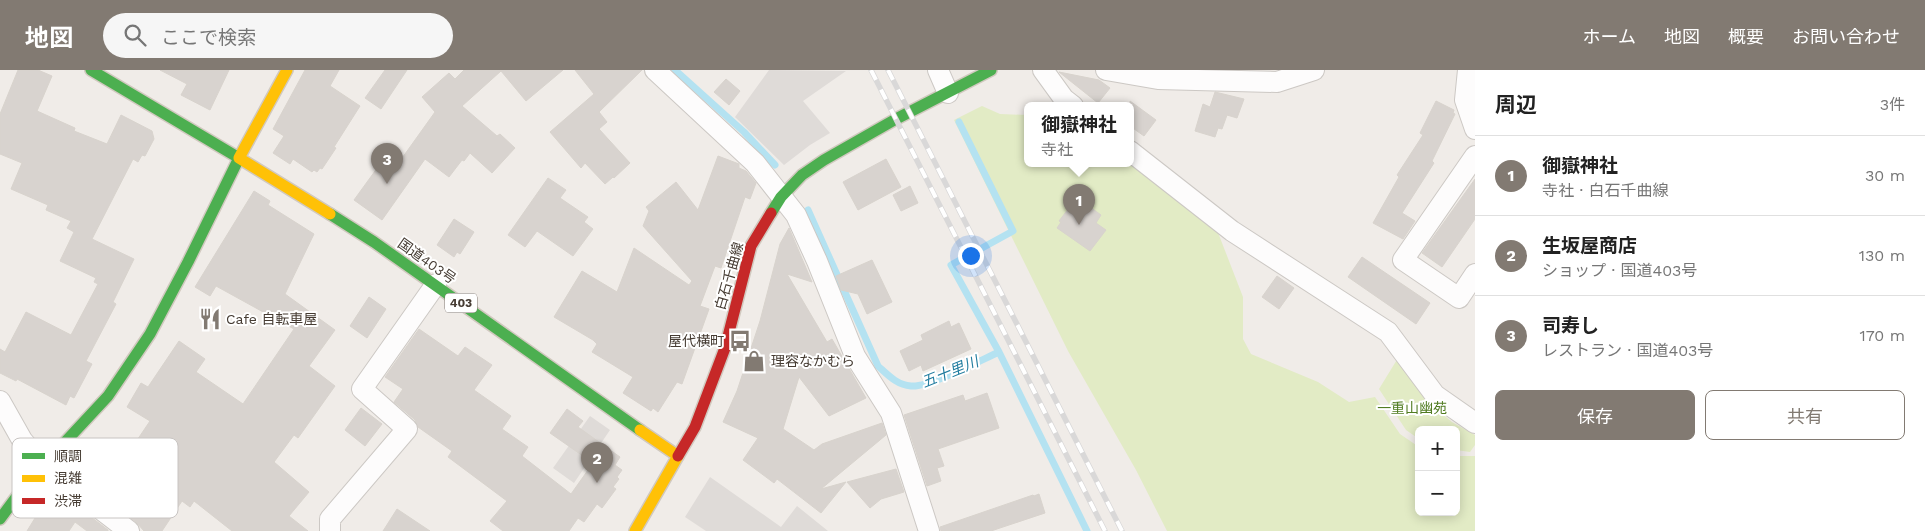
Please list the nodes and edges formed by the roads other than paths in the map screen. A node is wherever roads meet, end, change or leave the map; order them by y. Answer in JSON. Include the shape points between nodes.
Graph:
{"nodes":[{"id":1,"x":91,"y":70,"type":"edge"},
{"id":2,"x":287,"y":70,"type":"edge"},
{"id":3,"x":655,"y":70,"type":"edge"},
{"id":4,"x":938,"y":70,"type":"edge"},
{"id":5,"x":991,"y":70,"type":"edge"},
{"id":6,"x":1043,"y":70,"type":"edge"},
{"id":7,"x":1106,"y":70,"type":"edge"},
{"id":8,"x":1314,"y":70,"type":"edge"},
{"id":9,"x":1468,"y":70,"type":"edge"},
{"id":10,"x":948,"y":93,"type":"junction"},
{"id":11,"x":1068,"y":102,"type":"edge"},
{"id":12,"x":1475,"y":129,"type":"edge"},
{"id":13,"x":1134,"y":154,"type":"edge"},
{"id":14,"x":1475,"y":156,"type":"edge"},
{"id":15,"x":239,"y":158,"type":"junction"},
{"id":16,"x":781,"y":197,"type":"junction"},
{"id":17,"x":1475,"y":274,"type":"edge"},
{"id":18,"x":436,"y":284,"type":"junction"},
{"id":19,"x":0,"y":402,"type":"edge"},
{"id":20,"x":1475,"y":423,"type":"edge"},
{"id":21,"x":21,"y":438,"type":"edge"},
{"id":22,"x":68,"y":438,"type":"edge"},
{"id":23,"x":678,"y":456,"type":"junction"},
{"id":24,"x":12,"y":502,"type":"edge"},
{"id":25,"x":1,"y":516,"type":"edge"},
{"id":26,"x":112,"y":518,"type":"edge"},
{"id":27,"x":129,"y":531,"type":"edge"},
{"id":28,"x":330,"y":531,"type":"edge"},
{"id":29,"x":635,"y":531,"type":"edge"},
{"id":30,"x":929,"y":531,"type":"edge"}],
"edges":[{"from":1,"to":15,"type":"main road","name":"国道403号"},
{"from":2,"to":15,"type":"main road"},
{"from":3,"to":16,"type":"street","via":[[755,163]]},
{"from":4,"to":10,"type":"street"},
{"from":5,"to":10,"type":"main road","name":"白石千曲線"},
{"from":6,"to":11,"type":"street"},
{"from":7,"to":8,"type":"street","via":[[1158,78],[1277,82]]},
{"from":9,"to":12,"type":"street","via":[[1465,100]]},
{"from":10,"to":16,"type":"main road","name":"白石千曲線","via":[[824,160],[802,175]]},
{"from":13,"to":20,"type":"street","via":[[1232,231],[1388,332],[1435,396]]},
{"from":14,"to":17,"type":"street","via":[[1403,260],[1459,298]]},
{"from":15,"to":18,"type":"main road","name":"国道403号","number":"403"},
{"from":15,"to":22,"type":"main road","via":[[150,334],[108,396]]},
{"from":16,"to":23,"type":"main road","name":"白石千曲線","via":[[752,246],[725,348],[695,427]]},
{"from":16,"to":30,"type":"street","via":[[796,214],[855,356],[891,413]]},
{"from":18,"to":23,"type":"main road","name":"国道403号","number":"403"},
{"from":18,"to":28,"type":"street","via":[[362,389],[407,429],[330,519]]},
{"from":19,"to":21,"type":"street"},
{"from":23,"to":29,"type":"main road"},
{"from":24,"to":25,"type":"main road"},
{"from":26,"to":27,"type":"street"}]}
